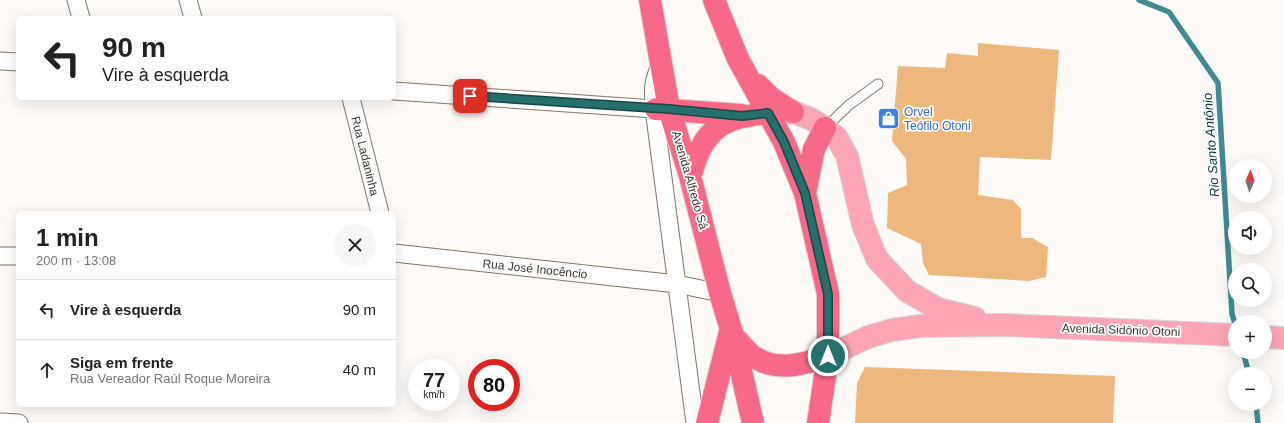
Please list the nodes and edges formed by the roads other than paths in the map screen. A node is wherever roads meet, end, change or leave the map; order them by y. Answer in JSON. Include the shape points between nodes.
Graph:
{"nodes":[{"id":1,"x":76,"y":0,"type":"edge"},
{"id":2,"x":188,"y":0,"type":"edge"},
{"id":3,"x":637,"y":0,"type":"edge"},
{"id":4,"x":714,"y":0,"type":"edge"},
{"id":5,"x":652,"y":10,"type":"edge"},
{"id":6,"x":80,"y":16,"type":"edge"},
{"id":7,"x":192,"y":16,"type":"edge"},
{"id":8,"x":738,"y":59,"type":"junction"},
{"id":9,"x":0,"y":61,"type":"edge"},
{"id":10,"x":16,"y":62,"type":"edge"},
{"id":11,"x":878,"y":84,"type":"dead end"},
{"id":12,"x":396,"y":91,"type":"edge"},
{"id":13,"x":352,"y":100,"type":"edge"},
{"id":14,"x":662,"y":109,"type":"junction"},
{"id":15,"x":793,"y":112,"type":"junction"},
{"id":16,"x":768,"y":113,"type":"junction"},
{"id":17,"x":742,"y":116,"type":"junction"},
{"id":18,"x":825,"y":128,"type":"junction"},
{"id":19,"x":690,"y":176,"type":"junction"},
{"id":20,"x":805,"y":193,"type":"junction"},
{"id":21,"x":379,"y":211,"type":"edge"},
{"id":22,"x":396,"y":254,"type":"edge"},
{"id":23,"x":0,"y":256,"type":"edge"},
{"id":24,"x":16,"y":256,"type":"edge"},
{"id":25,"x":677,"y":284,"type":"junction"},
{"id":26,"x":720,"y":293,"type":"junction"},
{"id":27,"x":1007,"y":326,"type":"junction"},
{"id":28,"x":732,"y":332,"type":"junction"},
{"id":29,"x":1228,"y":335,"type":"edge"},
{"id":30,"x":1272,"y":337,"type":"edge"},
{"id":31,"x":1284,"y":338,"type":"edge"},
{"id":32,"x":828,"y":356,"type":"junction"},
{"id":33,"x":0,"y":422,"type":"edge"},
{"id":34,"x":19,"y":423,"type":"edge"},
{"id":35,"x":695,"y":423,"type":"edge"},
{"id":36,"x":707,"y":423,"type":"edge"},
{"id":37,"x":753,"y":423,"type":"edge"},
{"id":38,"x":818,"y":423,"type":"edge"}],
"edges":[{"from":1,"to":6,"type":"street"},
{"from":2,"to":7,"type":"street"},
{"from":3,"to":5,"type":"street"},
{"from":4,"to":8,"type":"highway"},
{"from":5,"to":14,"type":"highway","name":"Avenida Alfredo Sá","via":[[661,65]]},
{"from":8,"to":15,"type":"highway","via":[[758,86]]},
{"from":8,"to":16,"type":"highway"},
{"from":9,"to":10,"type":"street"},
{"from":11,"to":18,"type":"lane","via":[[849,105]]},
{"from":12,"to":14,"type":"street"},
{"from":13,"to":21,"type":"street","name":"Rua Ladaninha"},
{"from":14,"to":17,"type":"highway"},
{"from":14,"to":19,"type":"highway","name":"Avenida Alfredo Sá"},
{"from":14,"to":25,"type":"street","name":"Avenida Alfredo Sá"},
{"from":15,"to":16,"type":"main road"},
{"from":15,"to":18,"type":"main road"},
{"from":16,"to":17,"type":"highway"},
{"from":16,"to":20,"type":"highway","via":[[784,142]]},
{"from":17,"to":19,"type":"highway","via":[[720,125],[703,144]]},
{"from":18,"to":20,"type":"highway","via":[[814,149]]},
{"from":18,"to":27,"type":"main road","via":[[837,138],[846,156],[863,225],[877,259],[906,290],[938,309]]},
{"from":19,"to":26,"type":"highway","name":"Avenida Alfredo Sá"},
{"from":20,"to":32,"type":"highway","via":[[828,294]]},
{"from":22,"to":25,"type":"street","name":"Rua José Inocêncio"},
{"from":23,"to":24,"type":"street"},
{"from":25,"to":26,"type":"street","name":"Rua José Inocêncio"},
{"from":25,"to":35,"type":"street","name":"Avenida Alfredo Sá"},
{"from":26,"to":28,"type":"highway","name":"Avenida Alfredo Sá"},
{"from":27,"to":29,"type":"main road","name":"Avenida Sidônio Otoni"},
{"from":27,"to":32,"type":"main road","via":[[920,326],[892,330],[868,337]]},
{"from":28,"to":32,"type":"highway","via":[[751,354],[767,363],[788,367]]},
{"from":28,"to":36,"type":"highway"},
{"from":28,"to":37,"type":"highway","name":"Avenida Alfredo Sá"},
{"from":30,"to":31,"type":"main road"},
{"from":32,"to":38,"type":"highway"},
{"from":33,"to":34,"type":"street"}]}
